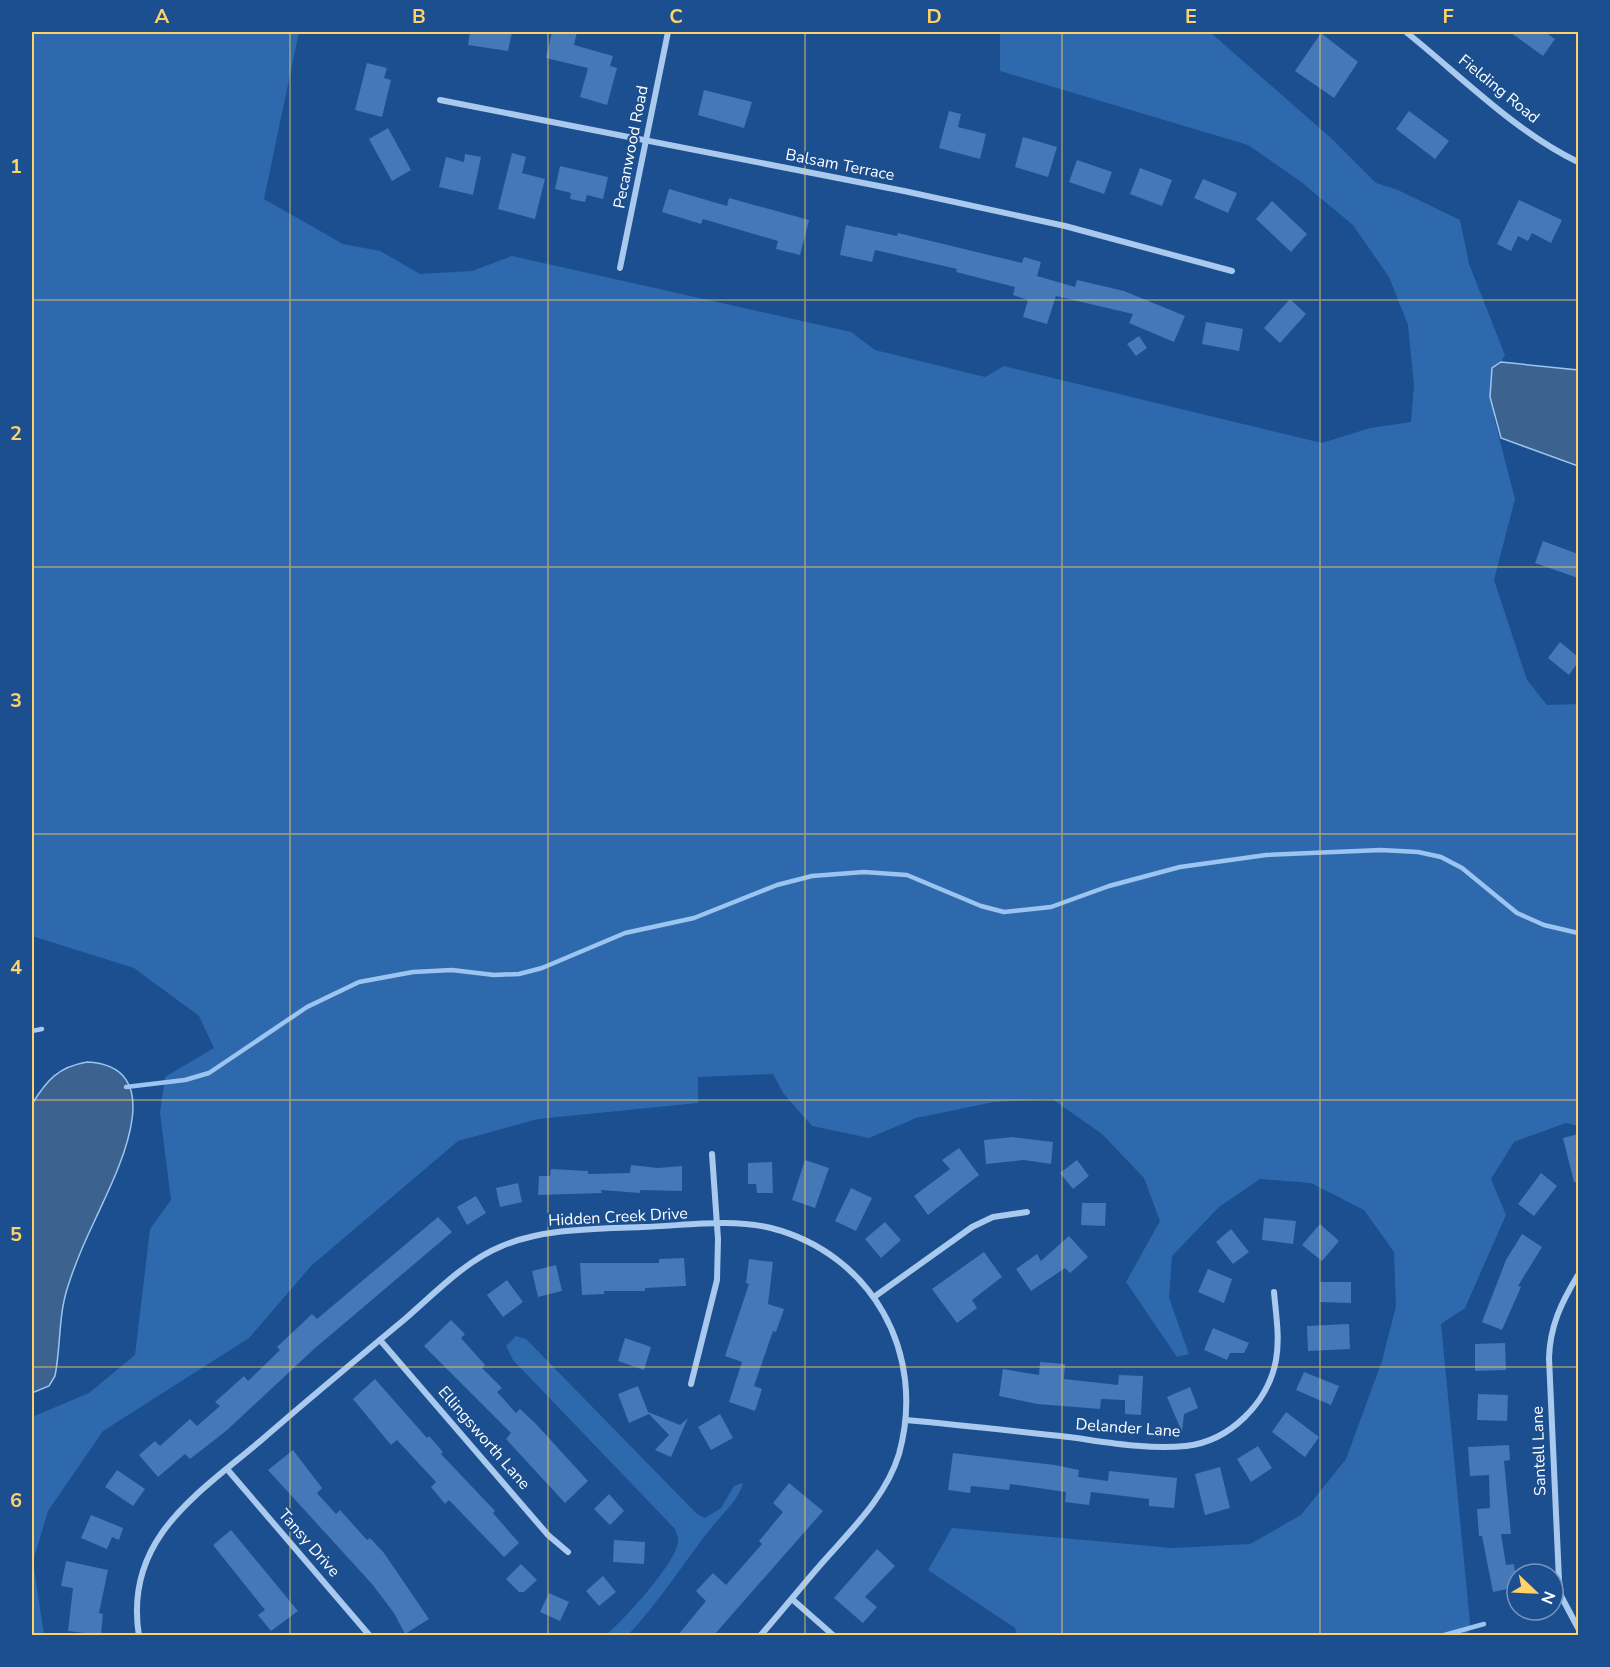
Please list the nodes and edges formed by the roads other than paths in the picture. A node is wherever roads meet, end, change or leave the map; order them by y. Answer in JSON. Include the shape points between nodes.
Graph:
{"nodes":[{"id":1,"x":668,"y":32,"type":"edge"},
{"id":2,"x":1406,"y":32,"type":"edge"},
{"id":3,"x":440,"y":100,"type":"dead end"},
{"id":4,"x":647,"y":140,"type":"junction"},
{"id":5,"x":1578,"y":162,"type":"edge"},
{"id":6,"x":620,"y":268,"type":"dead end"},
{"id":7,"x":1232,"y":271,"type":"dead end"},
{"id":8,"x":42,"y":1029,"type":"dead end"},
{"id":9,"x":32,"y":1031,"type":"edge"},
{"id":10,"x":712,"y":1154,"type":"dead end"},
{"id":11,"x":1027,"y":1212,"type":"dead end"},
{"id":12,"x":717,"y":1225,"type":"junction"},
{"id":13,"x":1578,"y":1275,"type":"edge"},
{"id":14,"x":1274,"y":1293,"type":"dead end"},
{"id":15,"x":874,"y":1298,"type":"junction"},
{"id":16,"x":380,"y":1340,"type":"junction"},
{"id":17,"x":691,"y":1384,"type":"dead end"},
{"id":18,"x":906,"y":1420,"type":"junction"},
{"id":19,"x":227,"y":1469,"type":"junction"},
{"id":20,"x":568,"y":1552,"type":"dead end"},
{"id":21,"x":792,"y":1599,"type":"junction"},
{"id":22,"x":1578,"y":1628,"type":"edge"},
{"id":23,"x":139,"y":1635,"type":"edge"},
{"id":24,"x":370,"y":1635,"type":"edge"},
{"id":25,"x":760,"y":1635,"type":"edge"},
{"id":26,"x":834,"y":1635,"type":"edge"}],
"edges":[{"from":1,"to":4,"type":"street","name":"Pecanwood Road"},
{"from":2,"to":5,"type":"street","name":"Fielding Road","via":[[1518,124]]},
{"from":3,"to":4,"type":"street","name":"Balsam Terrace"},
{"from":4,"to":6,"type":"street","name":"Pecanwood Road"},
{"from":4,"to":7,"type":"street","name":"Balsam Terrace","via":[[1065,226]]},
{"from":8,"to":9,"type":"lane"},
{"from":10,"to":12,"type":"street"},
{"from":11,"to":15,"type":"street","via":[[993,1217],[972,1227]]},
{"from":12,"to":15,"type":"street","name":"Hidden Creek Drive","via":[[748,1225],[798,1237],[839,1261]]},
{"from":12,"to":16,"type":"street","name":"Hidden Creek Drive","via":[[553,1233],[504,1245],[457,1275]]},
{"from":12,"to":17,"type":"street","via":[[717,1280]]},
{"from":13,"to":22,"type":"street","name":"Santell Lane","via":[[1555,1317],[1549,1358],[1558,1580],[1561,1596]]},
{"from":14,"to":18,"type":"street","name":"Delander Lane","via":[[1278,1326],[1270,1381],[1242,1420],[1206,1441],[1186,1446],[1130,1444]]},
{"from":15,"to":18,"type":"street","name":"Hidden Creek Drive","via":[[896,1336],[904,1363]]},
{"from":16,"to":19,"type":"street","name":"Hidden Creek Drive"},
{"from":16,"to":20,"type":"street","name":"Ellingsworth Lane","via":[[548,1534]]},
{"from":18,"to":21,"type":"street","name":"Hidden Creek Drive","via":[[899,1454],[881,1493]]},
{"from":19,"to":23,"type":"street","name":"Hidden Creek Drive","via":[[171,1520],[154,1541],[143,1564],[137,1592]]},
{"from":19,"to":24,"type":"street","name":"Tansy Drive"},
{"from":21,"to":25,"type":"street","name":"Hidden Creek Drive"},
{"from":21,"to":26,"type":"street"}]}
